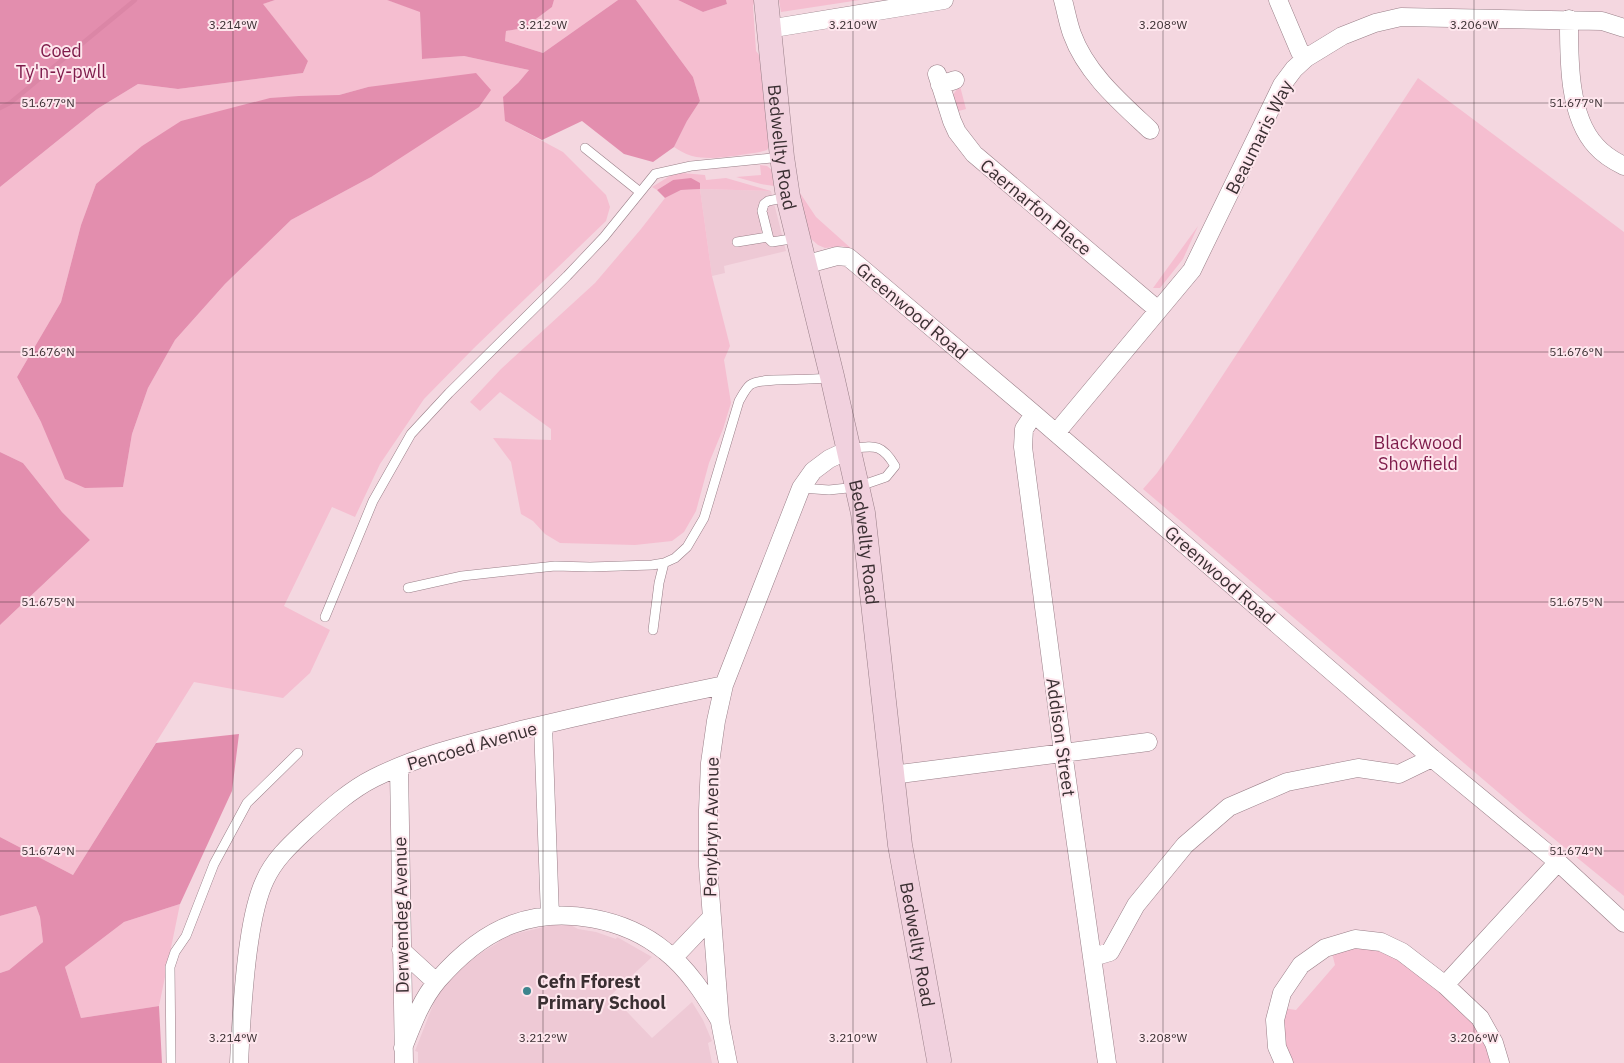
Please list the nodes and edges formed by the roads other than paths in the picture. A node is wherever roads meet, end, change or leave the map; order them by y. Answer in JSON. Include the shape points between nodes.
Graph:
{"nodes":[{"id":1,"x":766,"y":0,"type":"edge"},
{"id":2,"x":944,"y":0,"type":"edge"},
{"id":3,"x":1063,"y":0,"type":"edge"},
{"id":4,"x":1278,"y":0,"type":"edge"},
{"id":5,"x":1569,"y":19,"type":"junction"},
{"id":6,"x":1624,"y":28,"type":"edge"},
{"id":7,"x":768,"y":29,"type":"junction"},
{"id":8,"x":1306,"y":58,"type":"junction"},
{"id":9,"x":944,"y":80,"type":"dead end"},
{"id":10,"x":1150,"y":130,"type":"dead end"},
{"id":11,"x":586,"y":148,"type":"dead end"},
{"id":12,"x":782,"y":157,"type":"junction"},
{"id":13,"x":1624,"y":166,"type":"edge"},
{"id":14,"x":640,"y":192,"type":"junction"},
{"id":15,"x":788,"y":197,"type":"junction"},
{"id":16,"x":768,"y":237,"type":"junction"},
{"id":17,"x":797,"y":238,"type":"junction"},
{"id":18,"x":737,"y":242,"type":"dead end"},
{"id":19,"x":804,"y":265,"type":"junction"},
{"id":20,"x":1158,"y":310,"type":"junction"},
{"id":21,"x":832,"y":376,"type":"junction"},
{"id":22,"x":1034,"y":414,"type":"junction"},
{"id":23,"x":1056,"y":433,"type":"junction"},
{"id":24,"x":848,"y":450,"type":"junction"},
{"id":25,"x":857,"y":486,"type":"junction"},
{"id":26,"x":801,"y":488,"type":"junction"},
{"id":27,"x":664,"y":563,"type":"junction"},
{"id":28,"x":408,"y":588,"type":"dead end"},
{"id":29,"x":325,"y":617,"type":"dead end"},
{"id":30,"x":653,"y":630,"type":"dead end"},
{"id":31,"x":724,"y":685,"type":"junction"},
{"id":32,"x":543,"y":725,"type":"junction"},
{"id":33,"x":1148,"y":742,"type":"dead end"},
{"id":34,"x":1063,"y":752,"type":"junction"},
{"id":35,"x":298,"y":754,"type":"dead end"},
{"id":36,"x":1432,"y":758,"type":"junction"},
{"id":37,"x":398,"y":767,"type":"junction"},
{"id":38,"x":892,"y":775,"type":"junction"},
{"id":39,"x":1558,"y":862,"type":"junction"},
{"id":40,"x":550,"y":916,"type":"junction"},
{"id":41,"x":712,"y":917,"type":"junction"},
{"id":42,"x":1624,"y":923,"type":"edge"},
{"id":43,"x":401,"y":950,"type":"junction"},
{"id":44,"x":1093,"y":957,"type":"junction"},
{"id":45,"x":673,"y":958,"type":"junction"},
{"id":46,"x":436,"y":982,"type":"junction"},
{"id":47,"x":1445,"y":984,"type":"junction"},
{"id":48,"x":720,"y":1022,"type":"junction"},
{"id":49,"x":404,"y":1055,"type":"edge"},
{"id":50,"x":943,"y":1062,"type":"edge"},
{"id":51,"x":171,"y":1063,"type":"edge"},
{"id":52,"x":239,"y":1063,"type":"edge"},
{"id":53,"x":728,"y":1063,"type":"edge"},
{"id":54,"x":1107,"y":1063,"type":"edge"},
{"id":55,"x":1284,"y":1063,"type":"edge"},
{"id":56,"x":1500,"y":1063,"type":"edge"}],
"edges":[{"from":1,"to":7,"type":"street","name":"Bedwellty Road"},
{"from":2,"to":7,"type":"street"},
{"from":3,"to":10,"type":"street","via":[[1081,55],[1097,77]]},
{"from":4,"to":8,"type":"street","via":[[1300,52]]},
{"from":5,"to":6,"type":"street","name":"Beaumaris Way","via":[[1602,21]]},
{"from":5,"to":8,"type":"street","name":"Beaumaris Way","via":[[1401,17],[1342,36]]},
{"from":5,"to":13,"type":"street","via":[[1570,67],[1582,124],[1595,145]]},
{"from":7,"to":12,"type":"street","name":"Bedwellty Road"},
{"from":8,"to":20,"type":"street","name":"Beaumaris Way","via":[[1282,85],[1198,261]]},
{"from":9,"to":20,"type":"street","name":"Caernarfon Place","via":[[952,122],[974,154]]},
{"from":11,"to":14,"type":"lane"},
{"from":12,"to":14,"type":"lane","via":[[691,166],[655,174]]},
{"from":12,"to":15,"type":"street","name":"Bedwellty Road"},
{"from":14,"to":29,"type":"lane","via":[[573,270],[411,434],[373,501]]},
{"from":15,"to":16,"type":"lane","via":[[764,204],[762,211]]},
{"from":15,"to":17,"type":"street","name":"Bedwellty Road"},
{"from":16,"to":17,"type":"lane","via":[[772,242]]},
{"from":16,"to":18,"type":"lane"},
{"from":17,"to":19,"type":"street","name":"Bedwellty Road"},
{"from":19,"to":21,"type":"street","name":"Bedwellty Road"},
{"from":19,"to":22,"type":"street","name":"Greenwood Road","via":[[837,256],[848,257]]},
{"from":20,"to":23,"type":"street","name":"Beaumaris Way"},
{"from":21,"to":24,"type":"street","name":"Bedwellty Road"},
{"from":21,"to":27,"type":"lane","via":[[765,380],[750,385],[739,401],[704,518],[687,547]]},
{"from":22,"to":23,"type":"street","name":"Greenwood Road"},
{"from":22,"to":34,"type":"street","name":"Addison Street","via":[[1024,429],[1023,447]]},
{"from":23,"to":36,"type":"street","name":"Greenwood Road"},
{"from":24,"to":25,"type":"street","name":"Bedwellty Road"},
{"from":24,"to":25,"type":"lane","via":[[873,446],[888,453],[895,466],[886,476]]},
{"from":24,"to":26,"type":"street","name":"Penybryn Avenue","via":[[813,471]]},
{"from":25,"to":26,"type":"lane","via":[[829,490]]},
{"from":25,"to":38,"type":"street","name":"Bedwellty Road","via":[[864,513]]},
{"from":26,"to":31,"type":"street","name":"Penybryn Avenue"},
{"from":27,"to":28,"type":"lane","via":[[555,566],[471,575]]},
{"from":27,"to":30,"type":"lane"},
{"from":31,"to":32,"type":"street","name":"Pencoed Avenue"},
{"from":31,"to":41,"type":"street","name":"Penybryn Avenue","via":[[710,763],[708,866]]},
{"from":32,"to":37,"type":"street","name":"Pencoed Avenue","via":[[439,752]]},
{"from":32,"to":40,"type":"street"},
{"from":33,"to":34,"type":"street"},
{"from":34,"to":38,"type":"street"},
{"from":34,"to":44,"type":"street","name":"Addison Street"},
{"from":35,"to":51,"type":"lane","via":[[247,803],[214,864],[186,936],[175,952],[170,967]]},
{"from":36,"to":39,"type":"street","name":"Greenwood Road"},
{"from":36,"to":44,"type":"street","via":[[1399,774],[1358,768],[1287,782],[1229,807],[1185,844],[1136,905],[1110,952]]},
{"from":37,"to":43,"type":"street","name":"Derwendeg Avenue"},
{"from":37,"to":52,"type":"street","name":"Pencoed Avenue","via":[[352,791],[320,817],[277,859],[264,881],[252,925],[246,966]]},
{"from":38,"to":50,"type":"street","name":"Bedwellty Road","via":[[900,845]]},
{"from":39,"to":42,"type":"street","name":"Greenwood Road"},
{"from":39,"to":47,"type":"street"},
{"from":40,"to":45,"type":"street","via":[[577,916],[608,922],[638,933]]},
{"from":40,"to":46,"type":"street","via":[[532,918],[493,933],[468,950]]},
{"from":41,"to":45,"type":"street"},
{"from":41,"to":48,"type":"street","name":"Penybryn Avenue"},
{"from":43,"to":46,"type":"street"},
{"from":43,"to":49,"type":"street","name":"Derwendeg Avenue"},
{"from":44,"to":54,"type":"street","name":"Addison Street"},
{"from":45,"to":48,"type":"street","via":[[697,984]]},
{"from":46,"to":49,"type":"street","via":[[415,1017]]},
{"from":47,"to":55,"type":"street","via":[[1402,952],[1381,942],[1355,939],[1325,948],[1301,965],[1282,993],[1275,1020],[1277,1047]]},
{"from":47,"to":56,"type":"street","via":[[1480,1018],[1494,1043]]},
{"from":48,"to":53,"type":"street","name":"Penybryn Avenue"}]}
